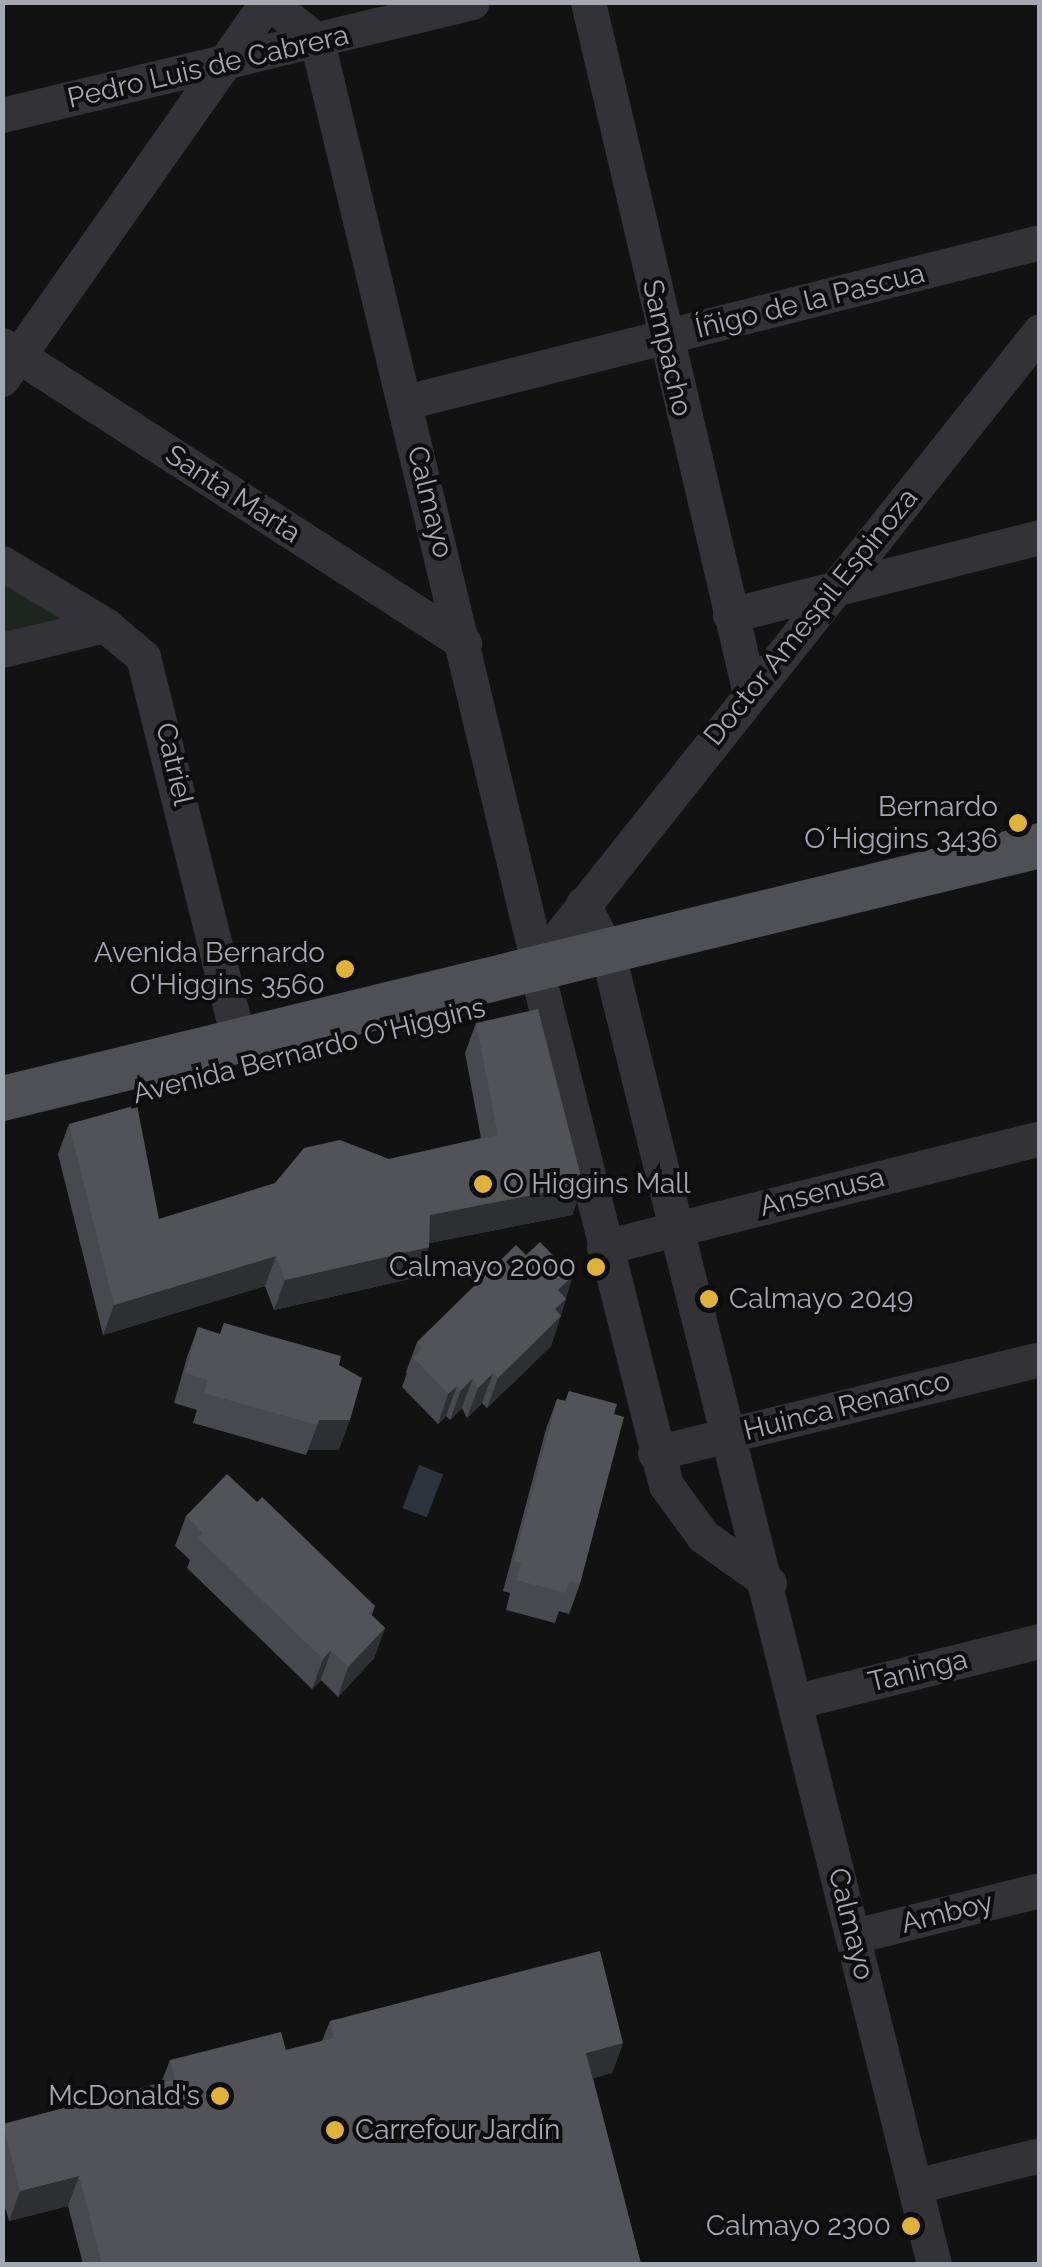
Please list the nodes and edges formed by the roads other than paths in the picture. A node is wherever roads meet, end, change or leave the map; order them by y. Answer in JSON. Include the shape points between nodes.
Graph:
{"nodes":[{"id":1,"x":268,"y":2,"type":"edge"},
{"id":2,"x":472,"y":2,"type":"edge"},
{"id":3,"x":588,"y":2,"type":"edge"},
{"id":4,"x":317,"y":41,"type":"junction"},
{"id":5,"x":216,"y":66,"type":"junction"},
{"id":6,"x":2,"y":115,"type":"edge"},
{"id":7,"x":1040,"y":242,"type":"edge"},
{"id":8,"x":1040,"y":330,"type":"edge"},
{"id":9,"x":664,"y":338,"type":"junction"},
{"id":10,"x":8,"y":359,"type":"edge"},
{"id":11,"x":406,"y":402,"type":"junction"},
{"id":12,"x":1040,"y":536,"type":"edge"},
{"id":13,"x":2,"y":563,"type":"edge"},
{"id":14,"x":836,"y":586,"type":"junction"},
{"id":15,"x":730,"y":615,"type":"junction"},
{"id":16,"x":105,"y":625,"type":"junction"},
{"id":17,"x":464,"y":643,"type":"junction"},
{"id":18,"x":2,"y":650,"type":"edge"},
{"id":19,"x":750,"y":693,"type":"junction"},
{"id":20,"x":1040,"y":845,"type":"edge"},
{"id":21,"x":583,"y":904,"type":"junction"},
{"id":22,"x":608,"y":953,"type":"junction"},
{"id":23,"x":540,"y":978,"type":"junction"},
{"id":24,"x":238,"y":1038,"type":"junction"},
{"id":25,"x":2,"y":1098,"type":"edge"},
{"id":26,"x":2,"y":1128,"type":"edge"},
{"id":27,"x":1040,"y":1138,"type":"edge"},
{"id":28,"x":678,"y":1228,"type":"junction"},
{"id":29,"x":604,"y":1247,"type":"junction"},
{"id":30,"x":1040,"y":1359,"type":"edge"},
{"id":31,"x":732,"y":1434,"type":"junction"},
{"id":32,"x":655,"y":1453,"type":"junction"},
{"id":33,"x":769,"y":1583,"type":"junction"},
{"id":34,"x":1040,"y":1641,"type":"edge"},
{"id":35,"x":797,"y":1701,"type":"junction"},
{"id":36,"x":1040,"y":1890,"type":"edge"},
{"id":37,"x":854,"y":1936,"type":"junction"},
{"id":38,"x":1040,"y":2154,"type":"edge"},
{"id":39,"x":915,"y":2186,"type":"junction"},
{"id":40,"x":934,"y":2264,"type":"edge"}],
"edges":[{"from":1,"to":4,"type":"street"},
{"from":1,"to":5,"type":"street"},
{"from":2,"to":4,"type":"street","name":"Pedro Luis de Cabrera"},
{"from":3,"to":9,"type":"street","name":"Sampacho"},
{"from":4,"to":5,"type":"street","name":"Pedro Luis de Cabrera"},
{"from":4,"to":11,"type":"street","name":"Calmayo"},
{"from":5,"to":6,"type":"street","name":"Pedro Luis de Cabrera"},
{"from":5,"to":10,"type":"street"},
{"from":7,"to":9,"type":"street","name":"Íñigo de la Pascua"},
{"from":8,"to":14,"type":"street","name":"Doctor Amespil Espinoza"},
{"from":9,"to":11,"type":"street","name":"Íñigo de la Pascua"},
{"from":9,"to":15,"type":"street","name":"Sampacho"},
{"from":10,"to":17,"type":"street","name":"Santa Marta"},
{"from":11,"to":17,"type":"street","name":"Calmayo"},
{"from":12,"to":14,"type":"street"},
{"from":13,"to":16,"type":"street","name":"Catriel"},
{"from":14,"to":15,"type":"street"},
{"from":14,"to":19,"type":"street","name":"Doctor Amespil Espinoza"},
{"from":15,"to":19,"type":"street","name":"Sampacho"},
{"from":16,"to":18,"type":"street"},
{"from":16,"to":24,"type":"street","name":"Catriel","via":[[143,657],[153,679]]},
{"from":17,"to":23,"type":"street","name":"Calmayo"},
{"from":19,"to":21,"type":"street","name":"Doctor Amespil Espinoza"},
{"from":20,"to":22,"type":"main road","name":"Avenida Bernardo O'Higgins"},
{"from":21,"to":22,"type":"street","via":[[590,929]]},
{"from":21,"to":23,"type":"street","name":"Doctor Amespil Espinoza"},
{"from":22,"to":23,"type":"main road","name":"Avenida Bernardo O'Higgins"},
{"from":22,"to":28,"type":"street","name":"Calmayo"},
{"from":23,"to":24,"type":"main road","name":"Avenida Bernardo O'Higgins"},
{"from":23,"to":26,"type":"main road","name":"Avenida Bernardo O'Higgins"},
{"from":23,"to":29,"type":"street","name":"Calmayo"},
{"from":24,"to":25,"type":"main road","name":"Avenida Bernardo O'Higgins"},
{"from":27,"to":28,"type":"street","name":"Ansenusa"},
{"from":28,"to":29,"type":"street","name":"Ansenusa"},
{"from":28,"to":31,"type":"street","name":"Calmayo"},
{"from":29,"to":32,"type":"street","name":"Calmayo"},
{"from":30,"to":31,"type":"street","name":"Huinca Renanco"},
{"from":31,"to":32,"type":"street","name":"Huinca Renanco"},
{"from":31,"to":33,"type":"street","name":"Calmayo"},
{"from":32,"to":33,"type":"street","name":"Calmayo","via":[[666,1485],[703,1536]]},
{"from":33,"to":35,"type":"street","name":"Calmayo"},
{"from":34,"to":35,"type":"street","name":"Taninga"},
{"from":35,"to":37,"type":"street","name":"Calmayo"},
{"from":36,"to":37,"type":"street","name":"Amboy"},
{"from":37,"to":39,"type":"street","name":"Calmayo"},
{"from":38,"to":39,"type":"street"},
{"from":39,"to":40,"type":"street","name":"Calmayo"}]}
